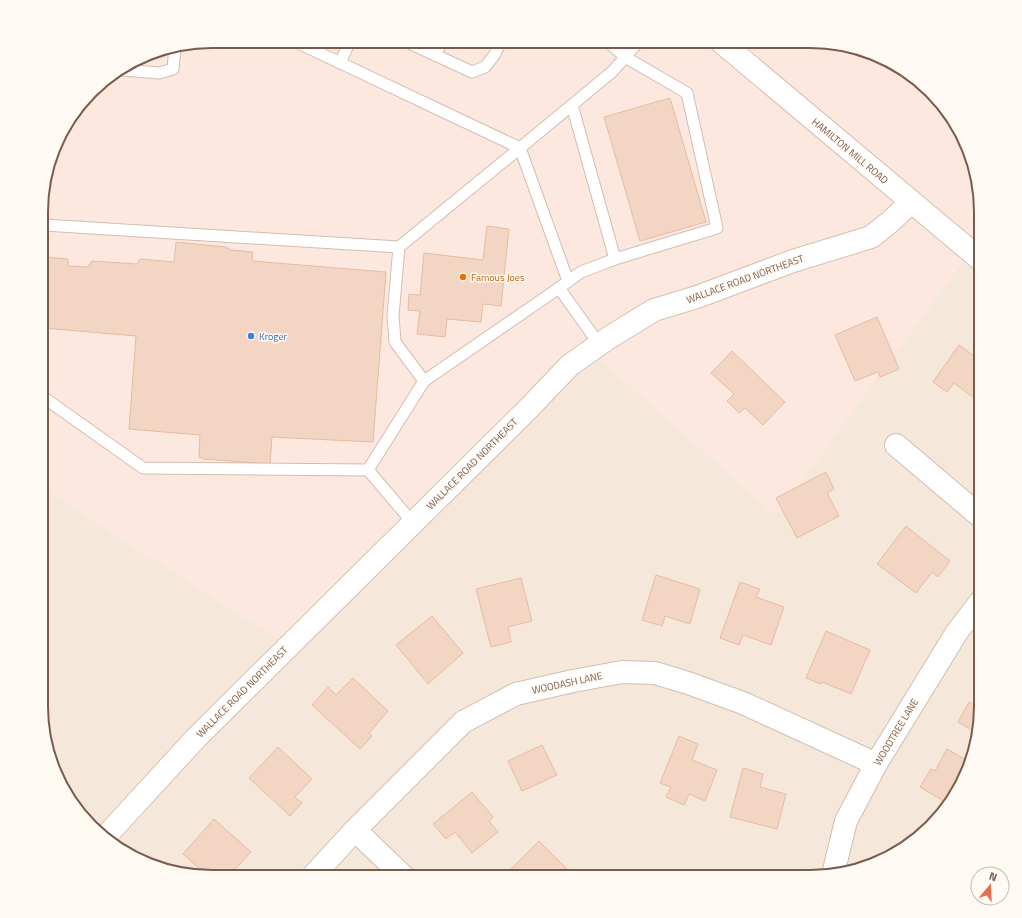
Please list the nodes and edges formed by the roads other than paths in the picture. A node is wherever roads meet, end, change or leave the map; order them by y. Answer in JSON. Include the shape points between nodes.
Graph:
{"nodes":[{"id":1,"x":308,"y":48,"type":"edge"},
{"id":2,"x":347,"y":48,"type":"edge"},
{"id":3,"x":420,"y":48,"type":"edge"},
{"id":4,"x":438,"y":48,"type":"edge"},
{"id":5,"x":498,"y":48,"type":"edge"},
{"id":6,"x":615,"y":48,"type":"edge"},
{"id":7,"x":633,"y":48,"type":"edge"},
{"id":8,"x":728,"y":48,"type":"edge"},
{"id":9,"x":174,"y":53,"type":"edge"},
{"id":10,"x":435,"y":55,"type":"junction"},
{"id":11,"x":625,"y":57,"type":"junction"},
{"id":12,"x":340,"y":64,"type":"junction"},
{"id":13,"x":129,"y":71,"type":"edge"},
{"id":14,"x":572,"y":105,"type":"junction"},
{"id":15,"x":520,"y":148,"type":"junction"},
{"id":16,"x":911,"y":202,"type":"junction"},
{"id":17,"x":48,"y":225,"type":"edge"},
{"id":18,"x":399,"y":247,"type":"junction"},
{"id":19,"x":974,"y":254,"type":"edge"},
{"id":20,"x":615,"y":259,"type":"junction"},
{"id":21,"x":563,"y":285,"type":"junction"},
{"id":22,"x":599,"y":344,"type":"junction"},
{"id":23,"x":424,"y":380,"type":"junction"},
{"id":24,"x":48,"y":401,"type":"edge"},
{"id":25,"x":896,"y":445,"type":"dead end"},
{"id":26,"x":368,"y":470,"type":"junction"},
{"id":27,"x":974,"y":511,"type":"edge"},
{"id":28,"x":413,"y":523,"type":"junction"},
{"id":29,"x":974,"y":610,"type":"edge"},
{"id":30,"x":876,"y":764,"type":"junction"},
{"id":31,"x":355,"y":830,"type":"junction"},
{"id":32,"x":109,"y":833,"type":"edge"},
{"id":33,"x":834,"y":868,"type":"edge"},
{"id":34,"x":318,"y":870,"type":"edge"},
{"id":35,"x":397,"y":870,"type":"edge"}],
"edges":[{"from":1,"to":12,"type":"lane"},
{"from":2,"to":12,"type":"lane"},
{"from":3,"to":10,"type":"lane"},
{"from":4,"to":10,"type":"lane"},
{"from":5,"to":10,"type":"lane","via":[[485,67],[472,72]]},
{"from":6,"to":11,"type":"lane"},
{"from":7,"to":11,"type":"lane"},
{"from":8,"to":16,"type":"street","name":"HAMILTON MILL ROAD"},
{"from":9,"to":13,"type":"lane","via":[[173,69],[159,73]]},
{"from":11,"to":14,"type":"lane","via":[[613,71]]},
{"from":11,"to":20,"type":"lane","via":[[687,93],[717,228]]},
{"from":12,"to":15,"type":"lane"},
{"from":14,"to":15,"type":"lane"},
{"from":14,"to":20,"type":"lane"},
{"from":15,"to":18,"type":"lane"},
{"from":15,"to":21,"type":"lane"},
{"from":16,"to":19,"type":"street","name":"HAMILTON MILL ROAD"},
{"from":16,"to":22,"type":"street","name":"WALLACE ROAD NORTHEAST","via":[[871,237],[793,261],[697,297],[654,310]]},
{"from":17,"to":18,"type":"lane"},
{"from":18,"to":23,"type":"lane","via":[[393,316],[395,342]]},
{"from":20,"to":21,"type":"lane","via":[[581,272]]},
{"from":21,"to":22,"type":"lane"},
{"from":21,"to":23,"type":"lane"},
{"from":22,"to":28,"type":"street","name":"WALLACE ROAD NORTHEAST","via":[[570,365]]},
{"from":23,"to":26,"type":"lane"},
{"from":24,"to":26,"type":"lane","via":[[143,468]]},
{"from":25,"to":27,"type":"street"},
{"from":26,"to":28,"type":"lane"},
{"from":28,"to":32,"type":"street","name":"WALLACE ROAD NORTHEAST","via":[[196,738]]},
{"from":29,"to":30,"type":"street","name":"WOODTREE LANE","via":[[957,632]]},
{"from":30,"to":31,"type":"street","name":"WOODASH LANE","via":[[743,703],[688,682],[655,673],[622,672],[516,694],[463,722]]},
{"from":30,"to":33,"type":"street","name":"WOODTREE LANE","via":[[846,821]]},
{"from":31,"to":34,"type":"street","name":"WOODASH LANE"},
{"from":31,"to":35,"type":"street"}]}
